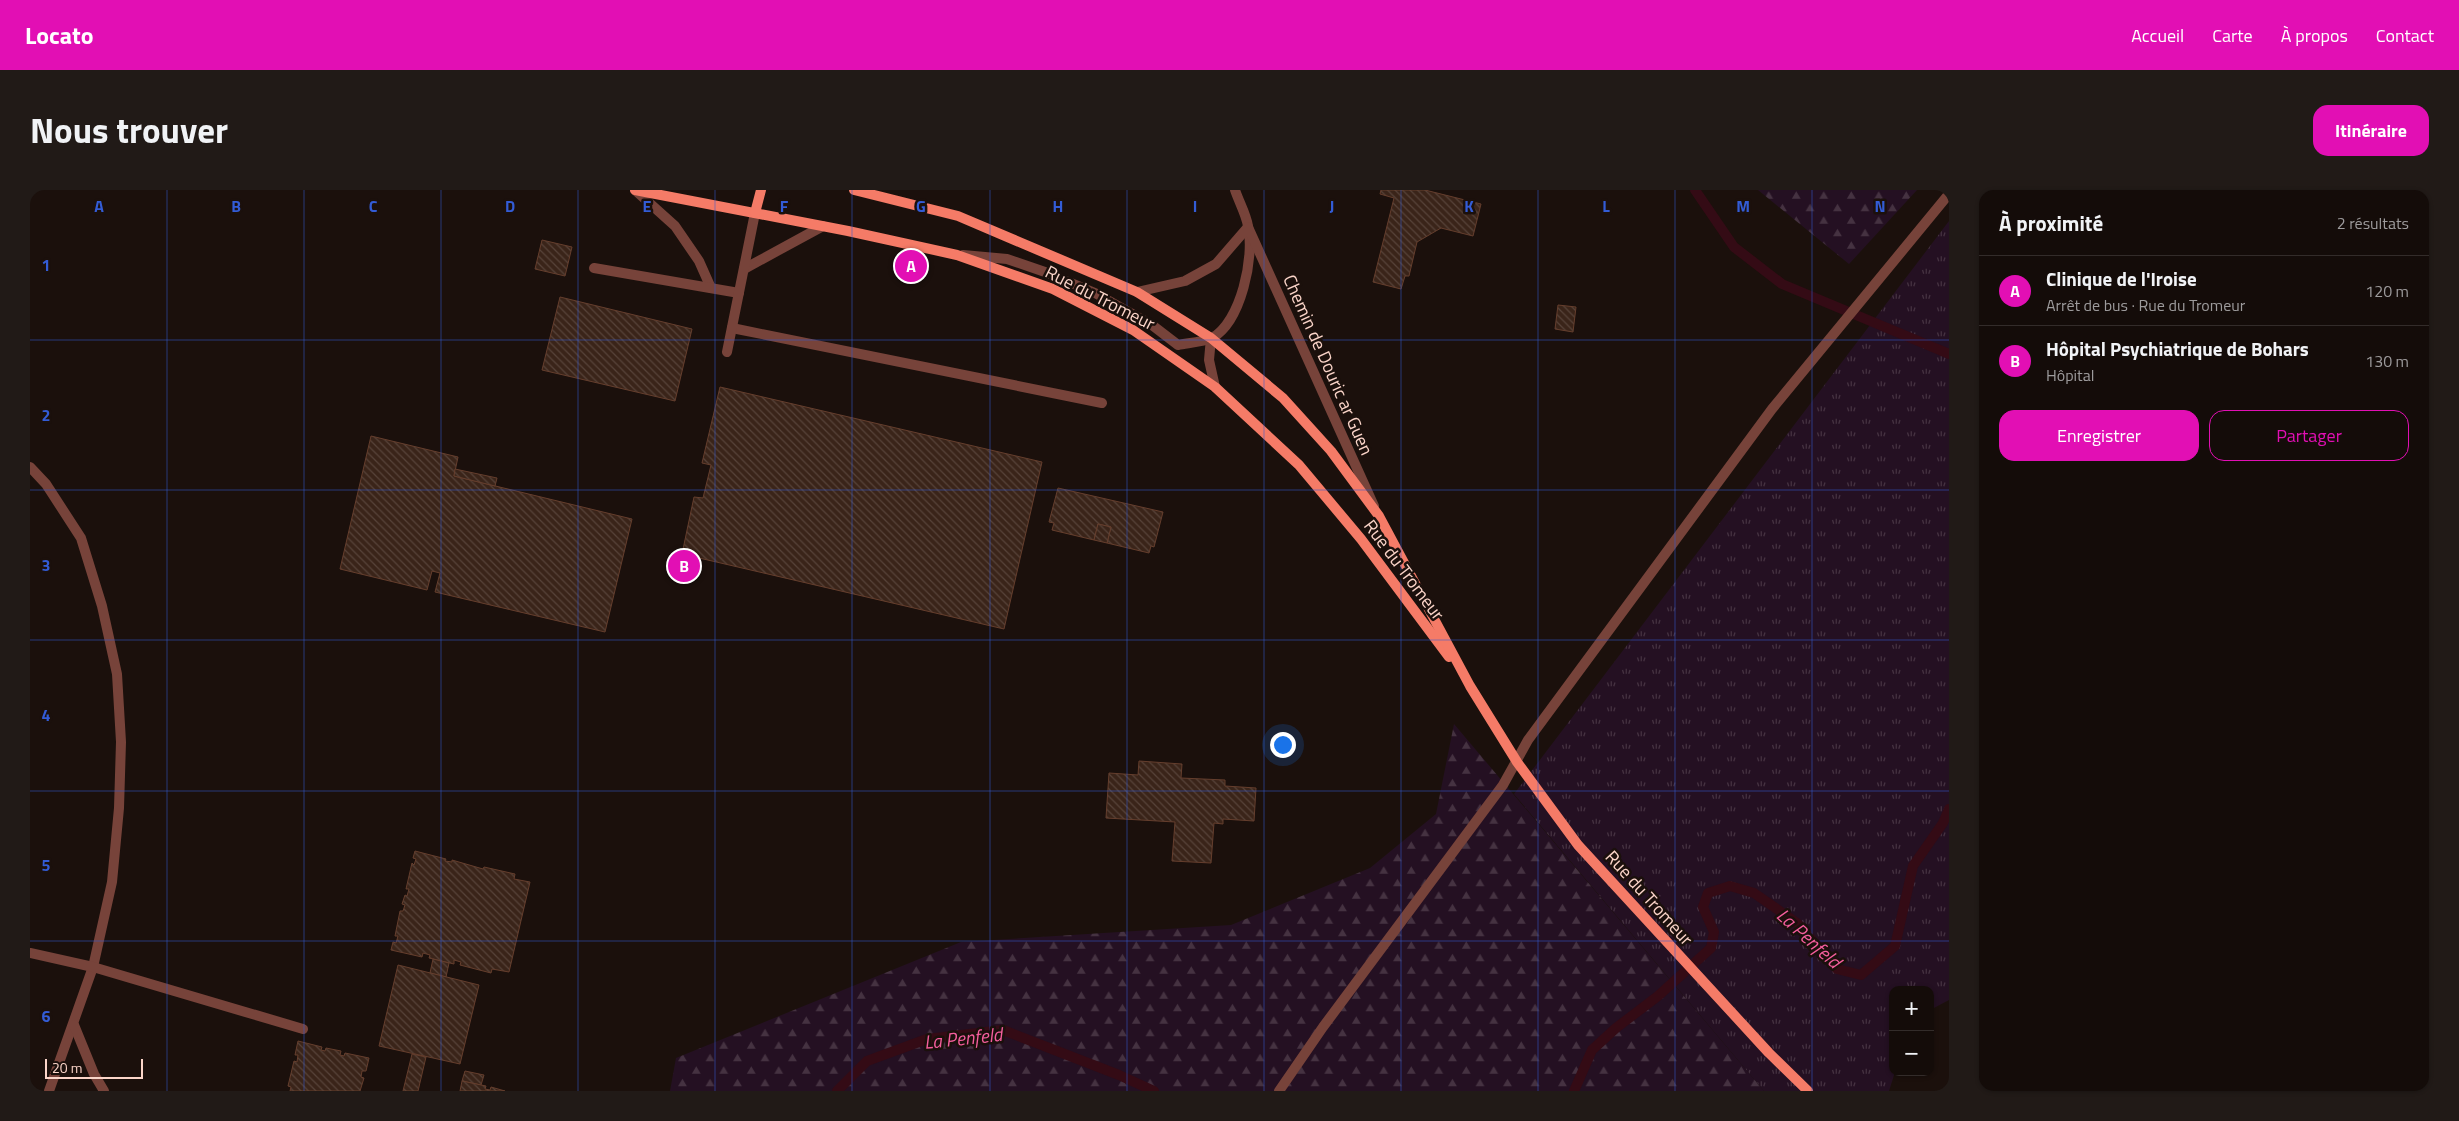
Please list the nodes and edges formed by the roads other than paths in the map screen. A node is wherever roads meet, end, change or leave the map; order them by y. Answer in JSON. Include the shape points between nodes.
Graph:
{"nodes":[{"id":1,"x":635,"y":190,"type":"edge"},
{"id":2,"x":760,"y":190,"type":"edge"},
{"id":3,"x":854,"y":190,"type":"edge"},
{"id":4,"x":1235,"y":190,"type":"edge"},
{"id":5,"x":665,"y":193,"type":"edge"},
{"id":6,"x":1949,"y":194,"type":"edge"},
{"id":7,"x":755,"y":213,"type":"junction"},
{"id":8,"x":823,"y":226,"type":"junction"},
{"id":9,"x":1248,"y":227,"type":"junction"},
{"id":10,"x":957,"y":255,"type":"junction"},
{"id":11,"x":594,"y":268,"type":"dead end"},
{"id":12,"x":744,"y":269,"type":"junction"},
{"id":13,"x":711,"y":288,"type":"junction"},
{"id":14,"x":1136,"y":292,"type":"junction"},
{"id":15,"x":739,"y":293,"type":"junction"},
{"id":16,"x":732,"y":328,"type":"junction"},
{"id":17,"x":1211,"y":338,"type":"junction"},
{"id":18,"x":728,"y":352,"type":"dead end"},
{"id":19,"x":1215,"y":387,"type":"junction"},
{"id":20,"x":1102,"y":403,"type":"dead end"},
{"id":21,"x":30,"y":467,"type":"edge"},
{"id":22,"x":1379,"y":516,"type":"junction"},
{"id":23,"x":1470,"y":686,"type":"junction"},
{"id":24,"x":1517,"y":762,"type":"junction"},
{"id":25,"x":30,"y":953,"type":"edge"},
{"id":26,"x":93,"y":968,"type":"junction"},
{"id":27,"x":74,"y":1025,"type":"junction"},
{"id":28,"x":303,"y":1029,"type":"dead end"},
{"id":29,"x":50,"y":1091,"type":"edge"},
{"id":30,"x":104,"y":1091,"type":"edge"},
{"id":31,"x":1279,"y":1091,"type":"edge"},
{"id":32,"x":1808,"y":1091,"type":"edge"}],
"edges":[{"from":1,"to":5,"type":"main road","name":"Rue du Tromeur"},
{"from":1,"to":13,"type":"street","via":[[676,226],[699,260]]},
{"from":2,"to":7,"type":"main road"},
{"from":3,"to":14,"type":"main road","name":"Rue du Tromeur","via":[[958,216]]},
{"from":4,"to":9,"type":"street","name":"Chemin de Douric ar Guen"},
{"from":5,"to":7,"type":"main road","name":"Rue du Tromeur"},
{"from":6,"to":24,"type":"street","via":[[1772,409],[1528,740]]},
{"from":7,"to":8,"type":"main road","name":"Rue du Tromeur"},
{"from":7,"to":12,"type":"street"},
{"from":8,"to":10,"type":"main road","name":"Rue du Tromeur"},
{"from":8,"to":12,"type":"street"},
{"from":9,"to":14,"type":"street","via":[[1216,264],[1185,281]]},
{"from":9,"to":17,"type":"street","name":"Chemin de Douric ar Guen","via":[[1248,263],[1242,296],[1224,327]]},
{"from":9,"to":22,"type":"street","name":"Chemin de Douric ar Guen"},
{"from":10,"to":17,"type":"street","via":[[1007,260],[1046,272],[1095,293],[1152,325],[1178,345]]},
{"from":10,"to":19,"type":"main road","name":"Rue du Tromeur","via":[[1053,289],[1133,330]]},
{"from":11,"to":13,"type":"street"},
{"from":12,"to":15,"type":"street"},
{"from":13,"to":15,"type":"street"},
{"from":14,"to":17,"type":"main road","name":"Rue du Tromeur"},
{"from":15,"to":16,"type":"street"},
{"from":16,"to":18,"type":"street"},
{"from":16,"to":20,"type":"street"},
{"from":17,"to":19,"type":"street","via":[[1209,360]]},
{"from":17,"to":22,"type":"main road","name":"Rue du Tromeur","via":[[1283,398],[1331,451]]},
{"from":19,"to":23,"type":"main road","name":"Rue du Tromeur","via":[[1299,465],[1361,539]]},
{"from":21,"to":26,"type":"street","via":[[46,484],[81,538],[102,606],[117,674],[121,742],[119,808],[112,882]]},
{"from":22,"to":23,"type":"main road","name":"Rue du Tromeur"},
{"from":23,"to":24,"type":"main road","name":"Rue du Tromeur"},
{"from":24,"to":31,"type":"street"},
{"from":24,"to":32,"type":"main road","name":"Rue du Tromeur","via":[[1578,845],[1769,1053]]},
{"from":25,"to":26,"type":"street"},
{"from":26,"to":27,"type":"street"},
{"from":26,"to":28,"type":"street"},
{"from":27,"to":29,"type":"street"},
{"from":27,"to":30,"type":"street"}]}
